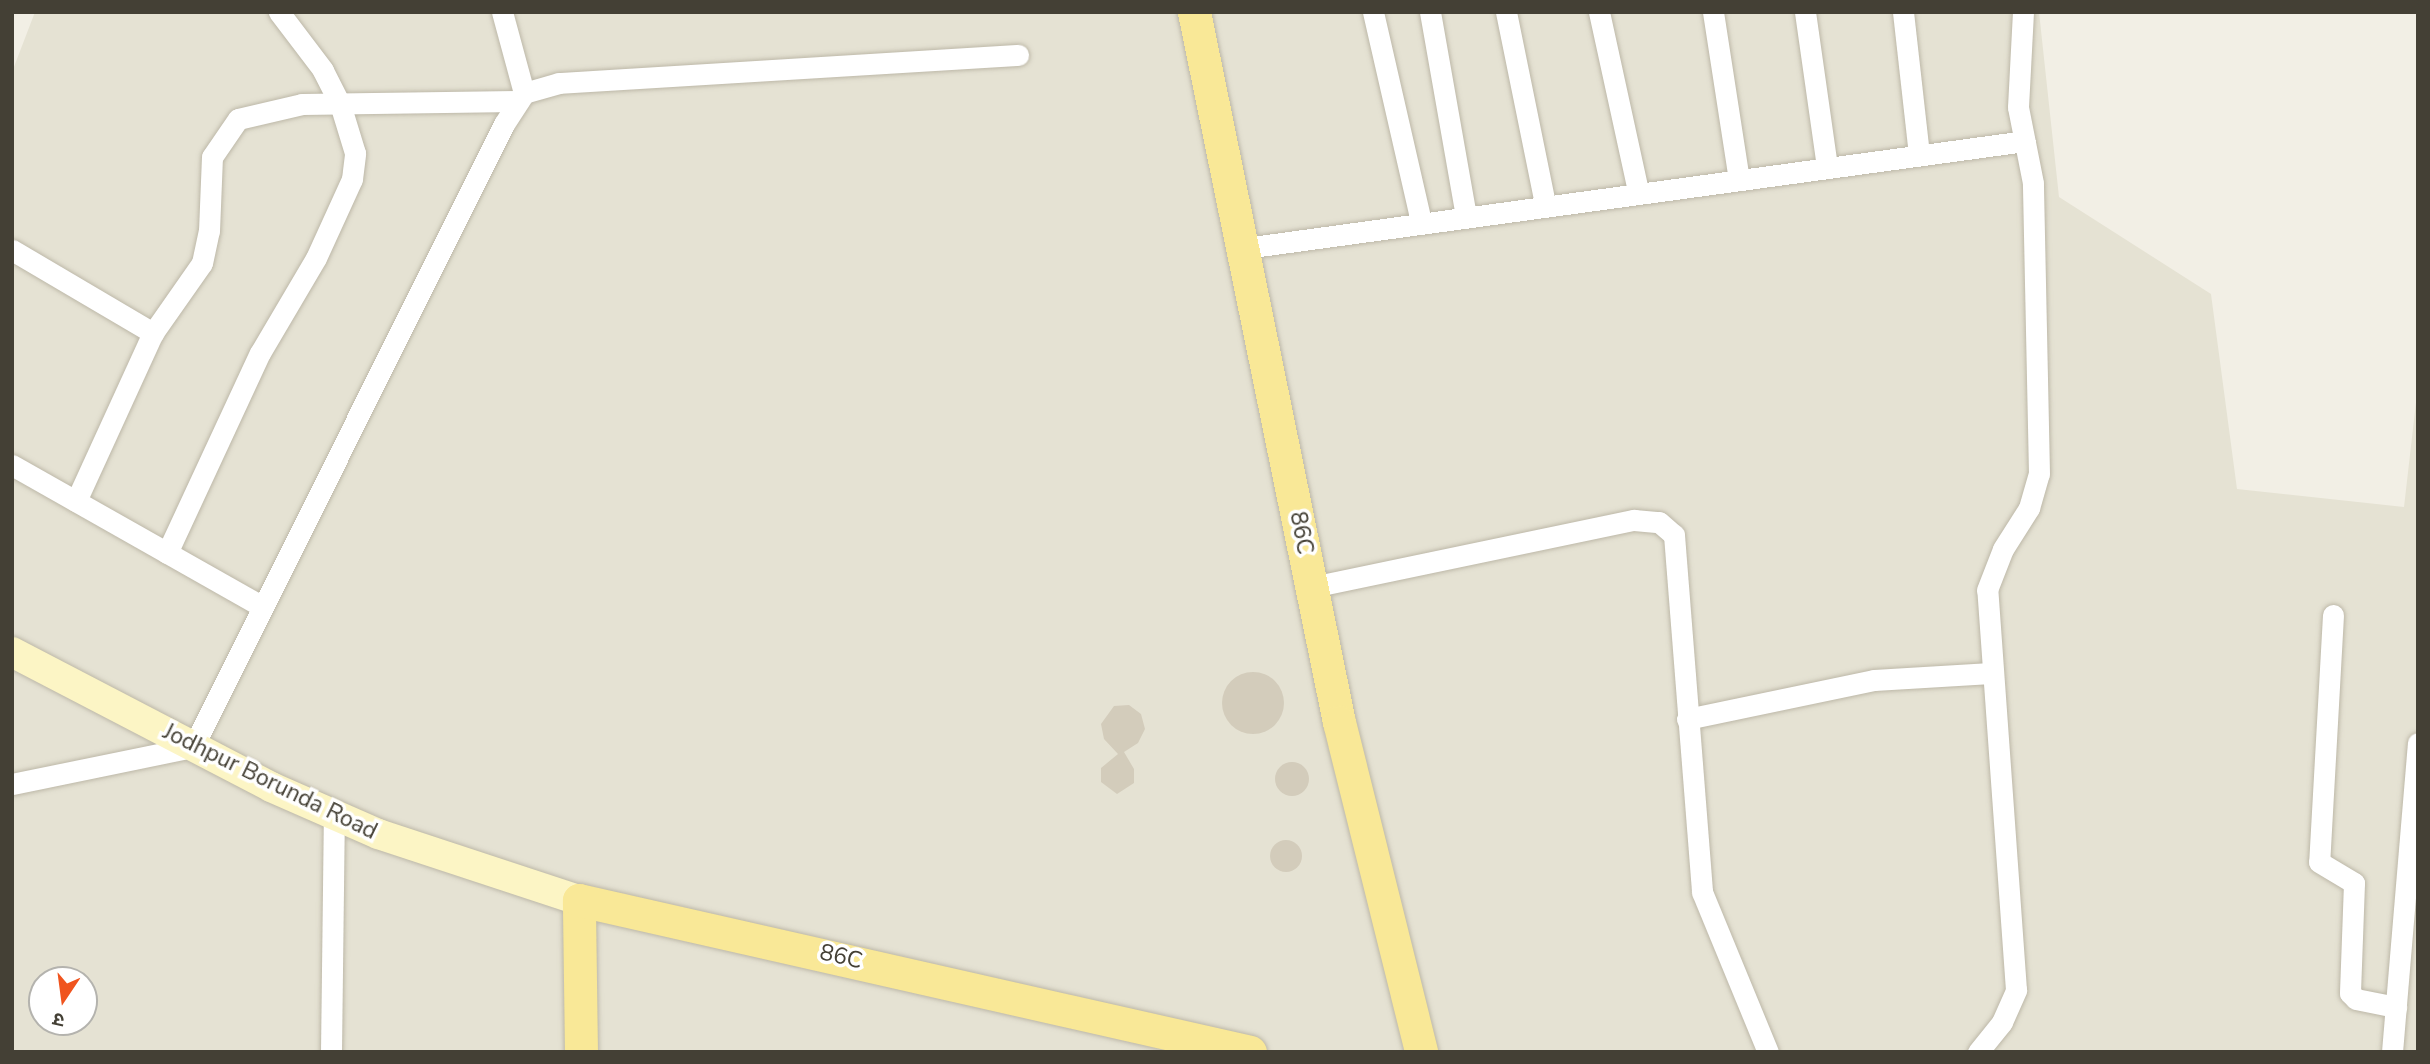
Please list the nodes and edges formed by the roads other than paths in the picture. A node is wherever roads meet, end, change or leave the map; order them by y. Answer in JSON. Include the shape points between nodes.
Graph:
{"nodes":[{"id":1,"x":279,"y":12,"type":"edge"},
{"id":2,"x":502,"y":12,"type":"edge"},
{"id":3,"x":1194,"y":12,"type":"edge"},
{"id":4,"x":1373,"y":12,"type":"edge"},
{"id":5,"x":1430,"y":12,"type":"edge"},
{"id":6,"x":1506,"y":12,"type":"edge"},
{"id":7,"x":1600,"y":12,"type":"edge"},
{"id":8,"x":1713,"y":12,"type":"edge"},
{"id":9,"x":1805,"y":12,"type":"edge"},
{"id":10,"x":1903,"y":12,"type":"edge"},
{"id":11,"x":2023,"y":12,"type":"edge"},
{"id":12,"x":1018,"y":55,"type":"dead end"},
{"id":13,"x":520,"y":97,"type":"junction"},
{"id":14,"x":340,"y":104,"type":"junction"},
{"id":15,"x":2025,"y":141,"type":"junction"},
{"id":16,"x":1919,"y":155,"type":"junction"},
{"id":17,"x":1826,"y":167,"type":"junction"},
{"id":18,"x":1739,"y":179,"type":"junction"},
{"id":19,"x":1638,"y":191,"type":"junction"},
{"id":20,"x":1545,"y":204,"type":"junction"},
{"id":21,"x":1466,"y":216,"type":"junction"},
{"id":22,"x":1421,"y":222,"type":"junction"},
{"id":23,"x":1245,"y":248,"type":"junction"},
{"id":24,"x":12,"y":250,"type":"edge"},
{"id":25,"x":153,"y":333,"type":"junction"},
{"id":26,"x":12,"y":465,"type":"edge"},
{"id":27,"x":76,"y":501,"type":"junction"},
{"id":28,"x":167,"y":553,"type":"junction"},
{"id":29,"x":1312,"y":587,"type":"junction"},
{"id":30,"x":263,"y":607,"type":"junction"},
{"id":31,"x":2333,"y":615,"type":"dead end"},
{"id":32,"x":12,"y":652,"type":"edge"},
{"id":33,"x":1991,"y":673,"type":"junction"},
{"id":34,"x":1687,"y":719,"type":"junction"},
{"id":35,"x":2418,"y":743,"type":"edge"},
{"id":36,"x":193,"y":747,"type":"junction"},
{"id":37,"x":12,"y":784,"type":"edge"},
{"id":38,"x":334,"y":815,"type":"junction"},
{"id":39,"x":579,"y":900,"type":"junction"},
{"id":40,"x":2396,"y":1007,"type":"junction"},
{"id":41,"x":331,"y":1052,"type":"edge"},
{"id":42,"x":581,"y":1052,"type":"edge"},
{"id":43,"x":1250,"y":1052,"type":"edge"},
{"id":44,"x":1421,"y":1052,"type":"edge"},
{"id":45,"x":1768,"y":1052,"type":"edge"},
{"id":46,"x":1978,"y":1052,"type":"edge"},
{"id":47,"x":2392,"y":1052,"type":"edge"}],
"edges":[{"from":1,"to":14,"type":"street","via":[[323,70]]},
{"from":2,"to":13,"type":"street"},
{"from":3,"to":23,"type":"main road","name":"86C"},
{"from":4,"to":22,"type":"street"},
{"from":5,"to":21,"type":"street"},
{"from":6,"to":20,"type":"street"},
{"from":7,"to":19,"type":"street"},
{"from":8,"to":18,"type":"street"},
{"from":9,"to":17,"type":"street"},
{"from":10,"to":16,"type":"street"},
{"from":11,"to":15,"type":"street","via":[[2018,107]]},
{"from":12,"to":13,"type":"street","via":[[559,83]]},
{"from":13,"to":14,"type":"street"},
{"from":13,"to":30,"type":"street"},
{"from":14,"to":25,"type":"street","via":[[275,107],[238,119],[221,137],[212,157],[209,231],[202,263]]},
{"from":14,"to":28,"type":"street","via":[[355,153],[344,204],[260,353]]},
{"from":15,"to":16,"type":"street"},
{"from":15,"to":33,"type":"street","via":[[2033,183],[2039,474],[2022,522],[1990,574]]},
{"from":16,"to":17,"type":"street"},
{"from":17,"to":18,"type":"street"},
{"from":18,"to":19,"type":"street"},
{"from":19,"to":20,"type":"street"},
{"from":20,"to":21,"type":"street"},
{"from":21,"to":22,"type":"street"},
{"from":22,"to":23,"type":"street"},
{"from":23,"to":29,"type":"main road","name":"86C"},
{"from":24,"to":25,"type":"street"},
{"from":25,"to":27,"type":"street"},
{"from":26,"to":27,"type":"street"},
{"from":27,"to":28,"type":"street"},
{"from":28,"to":30,"type":"street"},
{"from":29,"to":34,"type":"street","via":[[1602,525],[1648,519],[1660,522],[1674,535],[1677,546]]},
{"from":29,"to":44,"type":"main road","name":"86C","via":[[1339,722]]},
{"from":30,"to":36,"type":"street"},
{"from":31,"to":40,"type":"street","via":[[2319,862],[2354,883],[2350,993],[2356,999]]},
{"from":32,"to":36,"type":"street","name":"Jodhpur Borunda Road"},
{"from":33,"to":34,"type":"street","via":[[1874,680]]},
{"from":33,"to":46,"type":"street","via":[[2016,990],[2001,1022]]},
{"from":34,"to":45,"type":"street","via":[[1702,892]]},
{"from":35,"to":40,"type":"street"},
{"from":36,"to":37,"type":"street"},
{"from":36,"to":38,"type":"street","name":"Jodhpur Borunda Road"},
{"from":38,"to":39,"type":"street","name":"Jodhpur Borunda Road","via":[[438,856]]},
{"from":38,"to":41,"type":"street"},
{"from":39,"to":42,"type":"main road"},
{"from":39,"to":43,"type":"main road","name":"86C"},
{"from":40,"to":47,"type":"street"}]}
